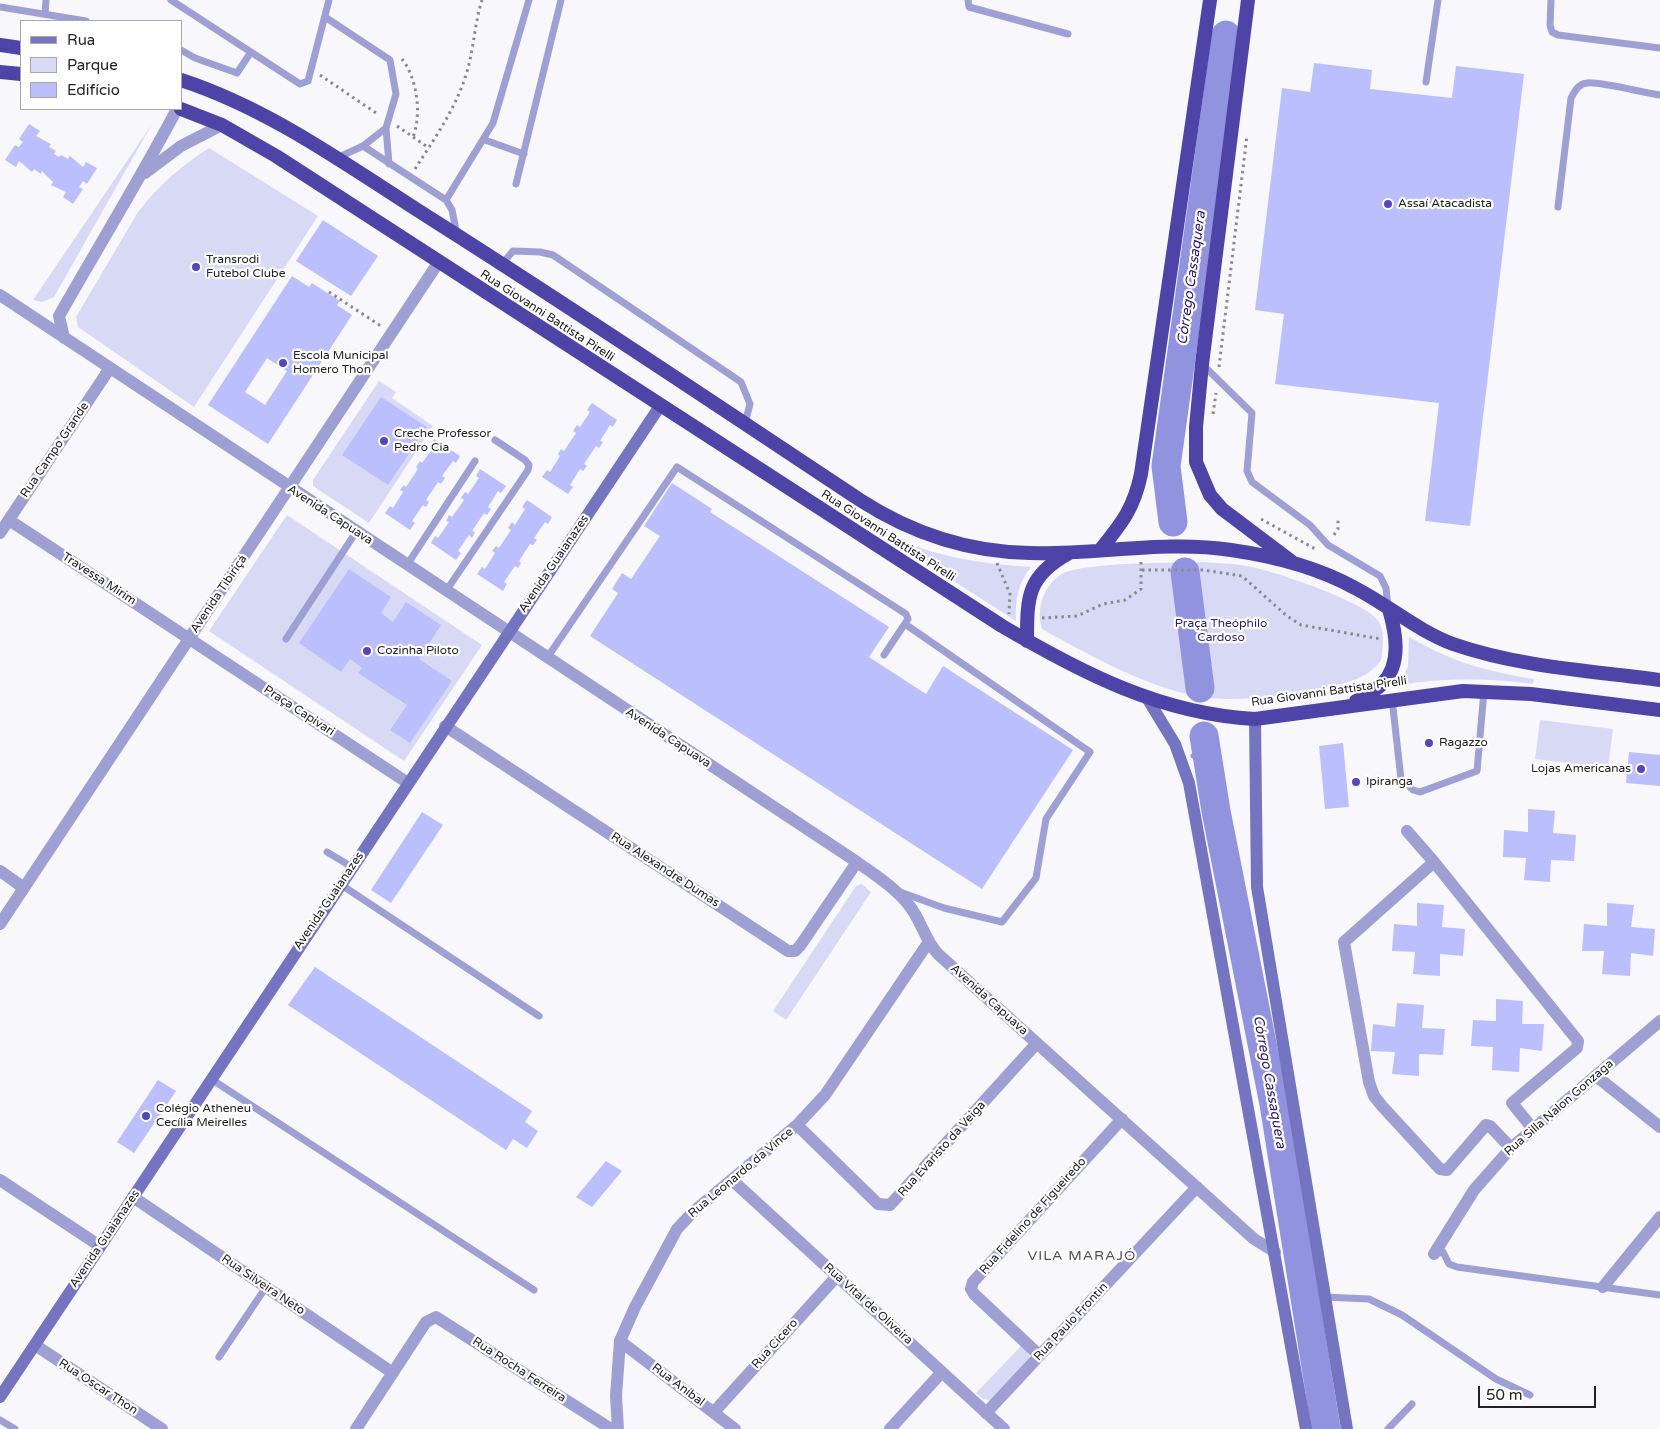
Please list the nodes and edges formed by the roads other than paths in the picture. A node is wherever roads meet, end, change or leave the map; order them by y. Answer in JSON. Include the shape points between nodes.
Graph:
{"nodes":[{"id":1,"x":46,"y":0,"type":"edge"},
{"id":2,"x":171,"y":0,"type":"edge"},
{"id":3,"x":329,"y":0,"type":"edge"},
{"id":4,"x":530,"y":0,"type":"edge"},
{"id":5,"x":561,"y":0,"type":"edge"},
{"id":6,"x":968,"y":0,"type":"edge"},
{"id":7,"x":1210,"y":0,"type":"edge"},
{"id":8,"x":1248,"y":0,"type":"edge"},
{"id":9,"x":1438,"y":0,"type":"edge"},
{"id":10,"x":1551,"y":0,"type":"edge"},
{"id":11,"x":0,"y":7,"type":"edge"},
{"id":12,"x":45,"y":14,"type":"junction"},
{"id":13,"x":325,"y":17,"type":"junction"},
{"id":14,"x":80,"y":20,"type":"edge"},
{"id":15,"x":1068,"y":34,"type":"dead end"},
{"id":16,"x":0,"y":45,"type":"edge"},
{"id":17,"x":20,"y":48,"type":"edge"},
{"id":18,"x":1660,"y":48,"type":"edge"},
{"id":19,"x":182,"y":51,"type":"edge"},
{"id":20,"x":251,"y":52,"type":"junction"},
{"id":21,"x":0,"y":72,"type":"edge"},
{"id":22,"x":20,"y":74,"type":"edge"},
{"id":23,"x":182,"y":80,"type":"edge"},
{"id":24,"x":1426,"y":82,"type":"dead end"},
{"id":25,"x":1660,"y":95,"type":"edge"},
{"id":26,"x":182,"y":109,"type":"edge"},
{"id":27,"x":176,"y":110,"type":"edge"},
{"id":28,"x":222,"y":125,"type":"junction"},
{"id":29,"x":386,"y":128,"type":"junction"},
{"id":30,"x":485,"y":140,"type":"junction"},
{"id":31,"x":363,"y":146,"type":"junction"},
{"id":32,"x":524,"y":154,"type":"junction"},
{"id":33,"x":337,"y":158,"type":"junction"},
{"id":34,"x":389,"y":164,"type":"junction"},
{"id":35,"x":141,"y":176,"type":"junction"},
{"id":36,"x":516,"y":184,"type":"dead end"},
{"id":37,"x":446,"y":200,"type":"junction"},
{"id":38,"x":1558,"y":208,"type":"dead end"},
{"id":39,"x":457,"y":235,"type":"junction"},
{"id":40,"x":438,"y":263,"type":"junction"},
{"id":41,"x":502,"y":264,"type":"junction"},
{"id":42,"x":0,"y":295,"type":"edge"},
{"id":43,"x":59,"y":316,"type":"junction"},
{"id":44,"x":36,"y":319,"type":"junction"},
{"id":45,"x":64,"y":338,"type":"junction"},
{"id":46,"x":1202,"y":364,"type":"junction"},
{"id":47,"x":110,"y":368,"type":"junction"},
{"id":48,"x":660,"y":406,"type":"junction"},
{"id":49,"x":744,"y":424,"type":"junction"},
{"id":50,"x":495,"y":440,"type":"dead end"},
{"id":51,"x":475,"y":461,"type":"dead end"},
{"id":52,"x":290,"y":488,"type":"junction"},
{"id":53,"x":9,"y":520,"type":"junction"},
{"id":54,"x":356,"y":532,"type":"junction"},
{"id":55,"x":0,"y":533,"type":"edge"},
{"id":56,"x":1101,"y":549,"type":"junction"},
{"id":57,"x":1071,"y":552,"type":"junction"},
{"id":58,"x":1296,"y":564,"type":"junction"},
{"id":59,"x":407,"y":565,"type":"junction"},
{"id":60,"x":446,"y":591,"type":"junction"},
{"id":61,"x":1389,"y":609,"type":"junction"},
{"id":62,"x":905,"y":624,"type":"junction"},
{"id":63,"x":508,"y":632,"type":"junction"},
{"id":64,"x":190,"y":638,"type":"junction"},
{"id":65,"x":286,"y":639,"type":"dead end"},
{"id":66,"x":1028,"y":641,"type":"junction"},
{"id":67,"x":884,"y":655,"type":"dead end"},
{"id":68,"x":547,"y":658,"type":"junction"},
{"id":69,"x":1660,"y":680,"type":"edge"},
{"id":70,"x":1484,"y":691,"type":"junction"},
{"id":71,"x":1147,"y":698,"type":"junction"},
{"id":72,"x":1392,"y":699,"type":"junction"},
{"id":73,"x":1351,"y":704,"type":"junction"},
{"id":74,"x":1660,"y":710,"type":"edge"},
{"id":75,"x":1255,"y":719,"type":"junction"},
{"id":76,"x":446,"y":726,"type":"junction"},
{"id":77,"x":408,"y":783,"type":"junction"},
{"id":78,"x":1407,"y":832,"type":"dead end"},
{"id":79,"x":327,"y":852,"type":"dead end"},
{"id":80,"x":857,"y":862,"type":"junction"},
{"id":81,"x":1434,"y":862,"type":"junction"},
{"id":82,"x":352,"y":867,"type":"junction"},
{"id":83,"x":0,"y":872,"type":"edge"},
{"id":84,"x":340,"y":884,"type":"junction"},
{"id":85,"x":24,"y":888,"type":"junction"},
{"id":86,"x":895,"y":890,"type":"junction"},
{"id":87,"x":0,"y":924,"type":"edge"},
{"id":88,"x":928,"y":943,"type":"junction"},
{"id":89,"x":539,"y":1016,"type":"dead end"},
{"id":90,"x":1660,"y":1021,"type":"edge"},
{"id":91,"x":1037,"y":1043,"type":"junction"},
{"id":92,"x":1596,"y":1076,"type":"junction"},
{"id":93,"x":211,"y":1079,"type":"junction"},
{"id":94,"x":1122,"y":1119,"type":"junction"},
{"id":95,"x":797,"y":1126,"type":"junction"},
{"id":96,"x":1660,"y":1127,"type":"edge"},
{"id":97,"x":1533,"y":1129,"type":"junction"},
{"id":98,"x":1511,"y":1148,"type":"junction"},
{"id":99,"x":0,"y":1180,"type":"edge"},
{"id":100,"x":732,"y":1180,"type":"junction"},
{"id":101,"x":1197,"y":1187,"type":"junction"},
{"id":102,"x":133,"y":1197,"type":"junction"},
{"id":103,"x":1660,"y":1217,"type":"edge"},
{"id":104,"x":100,"y":1246,"type":"junction"},
{"id":105,"x":1275,"y":1252,"type":"junction"},
{"id":106,"x":1434,"y":1254,"type":"joint"},
{"id":107,"x":837,"y":1276,"type":"junction"},
{"id":108,"x":266,"y":1287,"type":"junction"},
{"id":109,"x":1603,"y":1287,"type":"junction"},
{"id":110,"x":534,"y":1290,"type":"dead end"},
{"id":111,"x":1660,"y":1295,"type":"edge"},
{"id":112,"x":1324,"y":1297,"type":"junction"},
{"id":113,"x":620,"y":1341,"type":"junction"},
{"id":114,"x":35,"y":1345,"type":"junction"},
{"id":115,"x":1039,"y":1355,"type":"junction"},
{"id":116,"x":219,"y":1358,"type":"dead end"},
{"id":117,"x":393,"y":1372,"type":"junction"},
{"id":118,"x":942,"y":1372,"type":"junction"},
{"id":119,"x":1530,"y":1396,"type":"dead end"},
{"id":120,"x":0,"y":1397,"type":"edge"},
{"id":121,"x":1412,"y":1404,"type":"dead end"},
{"id":122,"x":714,"y":1412,"type":"junction"},
{"id":123,"x":986,"y":1413,"type":"junction"},
{"id":124,"x":0,"y":1420,"type":"edge"},
{"id":125,"x":15,"y":1429,"type":"edge"},
{"id":126,"x":162,"y":1429,"type":"edge"},
{"id":127,"x":356,"y":1429,"type":"edge"},
{"id":128,"x":610,"y":1429,"type":"edge"},
{"id":129,"x":618,"y":1429,"type":"edge"},
{"id":130,"x":735,"y":1429,"type":"edge"},
{"id":131,"x":890,"y":1429,"type":"edge"},
{"id":132,"x":1004,"y":1429,"type":"edge"},
{"id":133,"x":1306,"y":1429,"type":"edge"},
{"id":134,"x":1347,"y":1429,"type":"edge"},
{"id":135,"x":1388,"y":1429,"type":"edge"}],
"edges":[{"from":1,"to":12,"type":"lane"},
{"from":2,"to":20,"type":"lane"},
{"from":3,"to":13,"type":"lane"},
{"from":4,"to":30,"type":"lane","via":[[501,105]]},
{"from":5,"to":32,"type":"lane"},
{"from":6,"to":15,"type":"lane","via":[[969,7]]},
{"from":7,"to":56,"type":"highway","via":[[1141,474],[1126,518]]},
{"from":8,"to":46,"type":"highway"},
{"from":9,"to":24,"type":"lane"},
{"from":10,"to":18,"type":"lane","via":[[1550,25],[1552,32],[1558,35]]},
{"from":11,"to":12,"type":"lane"},
{"from":12,"to":14,"type":"lane"},
{"from":13,"to":20,"type":"lane","via":[[308,81],[300,84]]},
{"from":13,"to":29,"type":"lane","via":[[387,57],[393,67],[396,94]]},
{"from":16,"to":17,"type":"highway"},
{"from":19,"to":20,"type":"lane","via":[[238,73]]},
{"from":21,"to":22,"type":"highway"},
{"from":23,"to":33,"type":"highway","name":"Rua Giovanni Battista Pirelli","via":[[252,109]]},
{"from":25,"to":38,"type":"lane","via":[[1597,83],[1586,83],[1577,88],[1571,98]]},
{"from":26,"to":28,"type":"highway","name":"Rua Giovanni Battista Pirelli"},
{"from":27,"to":35,"type":"street"},
{"from":28,"to":35,"type":"street","via":[[181,146]]},
{"from":28,"to":40,"type":"highway","name":"Rua Giovanni Battista Pirelli","via":[[276,156]]},
{"from":29,"to":31,"type":"lane"},
{"from":29,"to":34,"type":"lane"},
{"from":30,"to":32,"type":"lane"},
{"from":30,"to":37,"type":"lane"},
{"from":31,"to":33,"type":"lane"},
{"from":31,"to":34,"type":"lane"},
{"from":32,"to":36,"type":"lane"},
{"from":33,"to":39,"type":"highway","name":"Rua Giovanni Battista Pirelli"},
{"from":34,"to":37,"type":"lane"},
{"from":35,"to":43,"type":"street"},
{"from":37,"to":39,"type":"lane","via":[[452,210]]},
{"from":39,"to":41,"type":"highway","name":"Rua Giovanni Battista Pirelli"},
{"from":40,"to":48,"type":"highway","name":"Rua Giovanni Battista Pirelli"},
{"from":40,"to":52,"type":"street","name":"Avenida Tibiriçá"},
{"from":41,"to":49,"type":"highway","name":"Rua Giovanni Battista Pirelli"},
{"from":41,"to":49,"type":"lane","via":[[513,251],[553,255],[741,382],[750,404]]},
{"from":42,"to":44,"type":"street","name":"Avenida Capuava"},
{"from":43,"to":44,"type":"street","via":[[48,320]]},
{"from":43,"to":45,"type":"street"},
{"from":44,"to":45,"type":"street","name":"Avenida Capuava"},
{"from":45,"to":47,"type":"street","name":"Avenida Capuava"},
{"from":46,"to":58,"type":"highway","via":[[1195,447],[1200,477],[1222,509]]},
{"from":46,"to":61,"type":"lane","via":[[1252,413],[1247,471],[1252,482],[1310,525],[1328,545],[1380,576],[1386,588]]},
{"from":47,"to":52,"type":"street","name":"Avenida Capuava"},
{"from":47,"to":53,"type":"street","name":"Rua Campo Grande"},
{"from":48,"to":63,"type":"main road","name":"Avenida Guaianazes"},
{"from":48,"to":66,"type":"highway","name":"Rua Giovanni Battista Pirelli"},
{"from":49,"to":57,"type":"highway","name":"Rua Giovanni Battista Pirelli","via":[[886,517],[942,539],[968,547],[1029,553]]},
{"from":50,"to":60,"type":"lane","via":[[525,460],[528,470]]},
{"from":51,"to":59,"type":"lane"},
{"from":52,"to":54,"type":"street","name":"Avenida Capuava"},
{"from":52,"to":64,"type":"street","name":"Avenida Tibiriçá"},
{"from":53,"to":55,"type":"street","name":"Rua Campo Grande"},
{"from":53,"to":64,"type":"street","name":"Travessa Mirim"},
{"from":54,"to":59,"type":"street","name":"Avenida Capuava"},
{"from":54,"to":65,"type":"lane"},
{"from":56,"to":57,"type":"highway","name":"Rua Giovanni Battista Pirelli"},
{"from":56,"to":58,"type":"highway","name":"Rua Giovanni Battista Pirelli","via":[[1203,547]]},
{"from":57,"to":66,"type":"highway","via":[[1054,561],[1034,582],[1029,595]]},
{"from":58,"to":61,"type":"highway","name":"Rua Giovanni Battista Pirelli","via":[[1331,576]]},
{"from":59,"to":60,"type":"street","name":"Avenida Capuava"},
{"from":60,"to":63,"type":"street","name":"Avenida Capuava"},
{"from":61,"to":69,"type":"highway","name":"Rua Giovanni Battista Pirelli","via":[[1451,643],[1495,656]]},
{"from":61,"to":73,"type":"highway","via":[[1396,640],[1389,676]]},
{"from":62,"to":67,"type":"lane"},
{"from":62,"to":68,"type":"lane","via":[[909,616],[677,466]]},
{"from":62,"to":86,"type":"lane","via":[[1090,752],[1046,819],[1036,878],[1002,922],[944,908]]},
{"from":63,"to":68,"type":"street","name":"Avenida Capuava"},
{"from":63,"to":76,"type":"main road","name":"Avenida Guaianazes"},
{"from":64,"to":77,"type":"street","name":"Praça Capivari"},
{"from":64,"to":85,"type":"street","name":"Avenida Tibiriçá"},
{"from":66,"to":71,"type":"highway","name":"Rua Giovanni Battista Pirelli","via":[[1080,669]]},
{"from":68,"to":80,"type":"street","name":"Avenida Capuava"},
{"from":70,"to":72,"type":"highway","name":"Rua Giovanni Battista Pirelli","via":[[1441,692]]},
{"from":70,"to":72,"type":"lane","via":[[1477,771],[1420,792],[1402,780]]},
{"from":70,"to":74,"type":"highway","name":"Rua Giovanni Battista Pirelli"},
{"from":71,"to":75,"type":"highway","name":"Rua Giovanni Battista Pirelli","via":[[1195,712]]},
{"from":71,"to":105,"type":"main road","via":[[1175,744],[1189,783]]},
{"from":72,"to":73,"type":"highway","name":"Rua Giovanni Battista Pirelli"},
{"from":73,"to":75,"type":"highway","name":"Rua Giovanni Battista Pirelli"},
{"from":75,"to":112,"type":"main road","via":[[1257,887]]},
{"from":76,"to":77,"type":"main road","name":"Avenida Guaianazes"},
{"from":76,"to":80,"type":"street","name":"Rua Alexandre Dumas","via":[[788,951],[795,951],[800,946]]},
{"from":77,"to":82,"type":"main road","name":"Avenida Guaianazes"},
{"from":78,"to":81,"type":"street"},
{"from":79,"to":82,"type":"lane"},
{"from":80,"to":86,"type":"street","name":"Avenida Capuava"},
{"from":81,"to":97,"type":"street","via":[[1578,1041],[1577,1048],[1512,1103]]},
{"from":81,"to":98,"type":"street","via":[[1344,942],[1369,1082],[1382,1106],[1440,1169],[1448,1170],[1486,1125]]},
{"from":82,"to":84,"type":"main road","name":"Avenida Guaianazes"},
{"from":83,"to":85,"type":"street"},
{"from":84,"to":89,"type":"lane"},
{"from":84,"to":93,"type":"main road","name":"Avenida Guaianazes"},
{"from":85,"to":87,"type":"street","name":"Avenida Tibiriçá"},
{"from":86,"to":88,"type":"street","name":"Avenida Capuava","via":[[909,905]]},
{"from":88,"to":91,"type":"street","name":"Avenida Capuava"},
{"from":88,"to":95,"type":"street","name":"Rua Leonardo da Vince","via":[[826,1095]]},
{"from":90,"to":92,"type":"street","name":"Rua Silla Nalon Gonzaga"},
{"from":91,"to":94,"type":"street","name":"Avenida Capuava"},
{"from":91,"to":95,"type":"street","name":"Rua Evaristo da Veiga","via":[[890,1205],[878,1204]]},
{"from":92,"to":96,"type":"street"},
{"from":92,"to":97,"type":"street","name":"Rua Silla Nalon Gonzaga"},
{"from":93,"to":102,"type":"main road","name":"Avenida Guaianazes"},
{"from":93,"to":110,"type":"lane"},
{"from":94,"to":101,"type":"street","name":"Avenida Capuava"},
{"from":94,"to":115,"type":"street","name":"Rua Fidelino de Figueiredo","via":[[973,1282],[974,1294]]},
{"from":95,"to":100,"type":"street","name":"Rua Leonardo da Vince"},
{"from":97,"to":98,"type":"street","name":"Rua Silla Nalon Gonzaga"},
{"from":98,"to":106,"type":"street","name":"Rua Silla Nalon Gonzaga","via":[[1474,1190]]},
{"from":99,"to":104,"type":"street"},
{"from":100,"to":107,"type":"street","name":"Rua Vital de Oliveira"},
{"from":100,"to":113,"type":"street","name":"Rua Leonardo da Vince","via":[[677,1229],[642,1292]]},
{"from":101,"to":105,"type":"street","name":"Avenida Capuava","via":[[1254,1239]]},
{"from":101,"to":115,"type":"street","name":"Rua Paulo Frontin"},
{"from":102,"to":104,"type":"main road","name":"Avenida Guaianazes"},
{"from":102,"to":108,"type":"street","name":"Rua Silveira Neto"},
{"from":103,"to":109,"type":"street"},
{"from":104,"to":114,"type":"main road","name":"Avenida Guaianazes"},
{"from":105,"to":133,"type":"main road"},
{"from":106,"to":109,"type":"lane","via":[[1443,1252],[1449,1264],[1457,1267]]},
{"from":107,"to":118,"type":"street","name":"Rua Vital de Oliveira"},
{"from":107,"to":122,"type":"street","name":"Rua Cícero"},
{"from":108,"to":116,"type":"lane"},
{"from":108,"to":117,"type":"street","name":"Rua Silveira Neto"},
{"from":109,"to":111,"type":"lane"},
{"from":112,"to":119,"type":"lane","via":[[1369,1300],[1402,1315],[1496,1378]]},
{"from":112,"to":134,"type":"main road"},
{"from":113,"to":122,"type":"street","name":"Rua Aníbal"},
{"from":113,"to":129,"type":"street","name":"Rua Leonardo da Vince","via":[[616,1396]]},
{"from":114,"to":120,"type":"main road","name":"Avenida Guaianazes"},
{"from":114,"to":126,"type":"street","name":"Rua Oscar Thon"},
{"from":115,"to":123,"type":"street","name":"Rua Paulo Frontin"},
{"from":117,"to":127,"type":"street"},
{"from":117,"to":128,"type":"street","name":"Rua Rocha Ferreira","via":[[426,1322],[431,1318],[441,1319]]},
{"from":118,"to":123,"type":"street","name":"Rua Vital de Oliveira"},
{"from":118,"to":131,"type":"street"},
{"from":121,"to":135,"type":"lane"},
{"from":122,"to":130,"type":"street","name":"Rua Aníbal"},
{"from":123,"to":132,"type":"street","name":"Rua Vital de Oliveira"},
{"from":124,"to":125,"type":"lane"}]}
